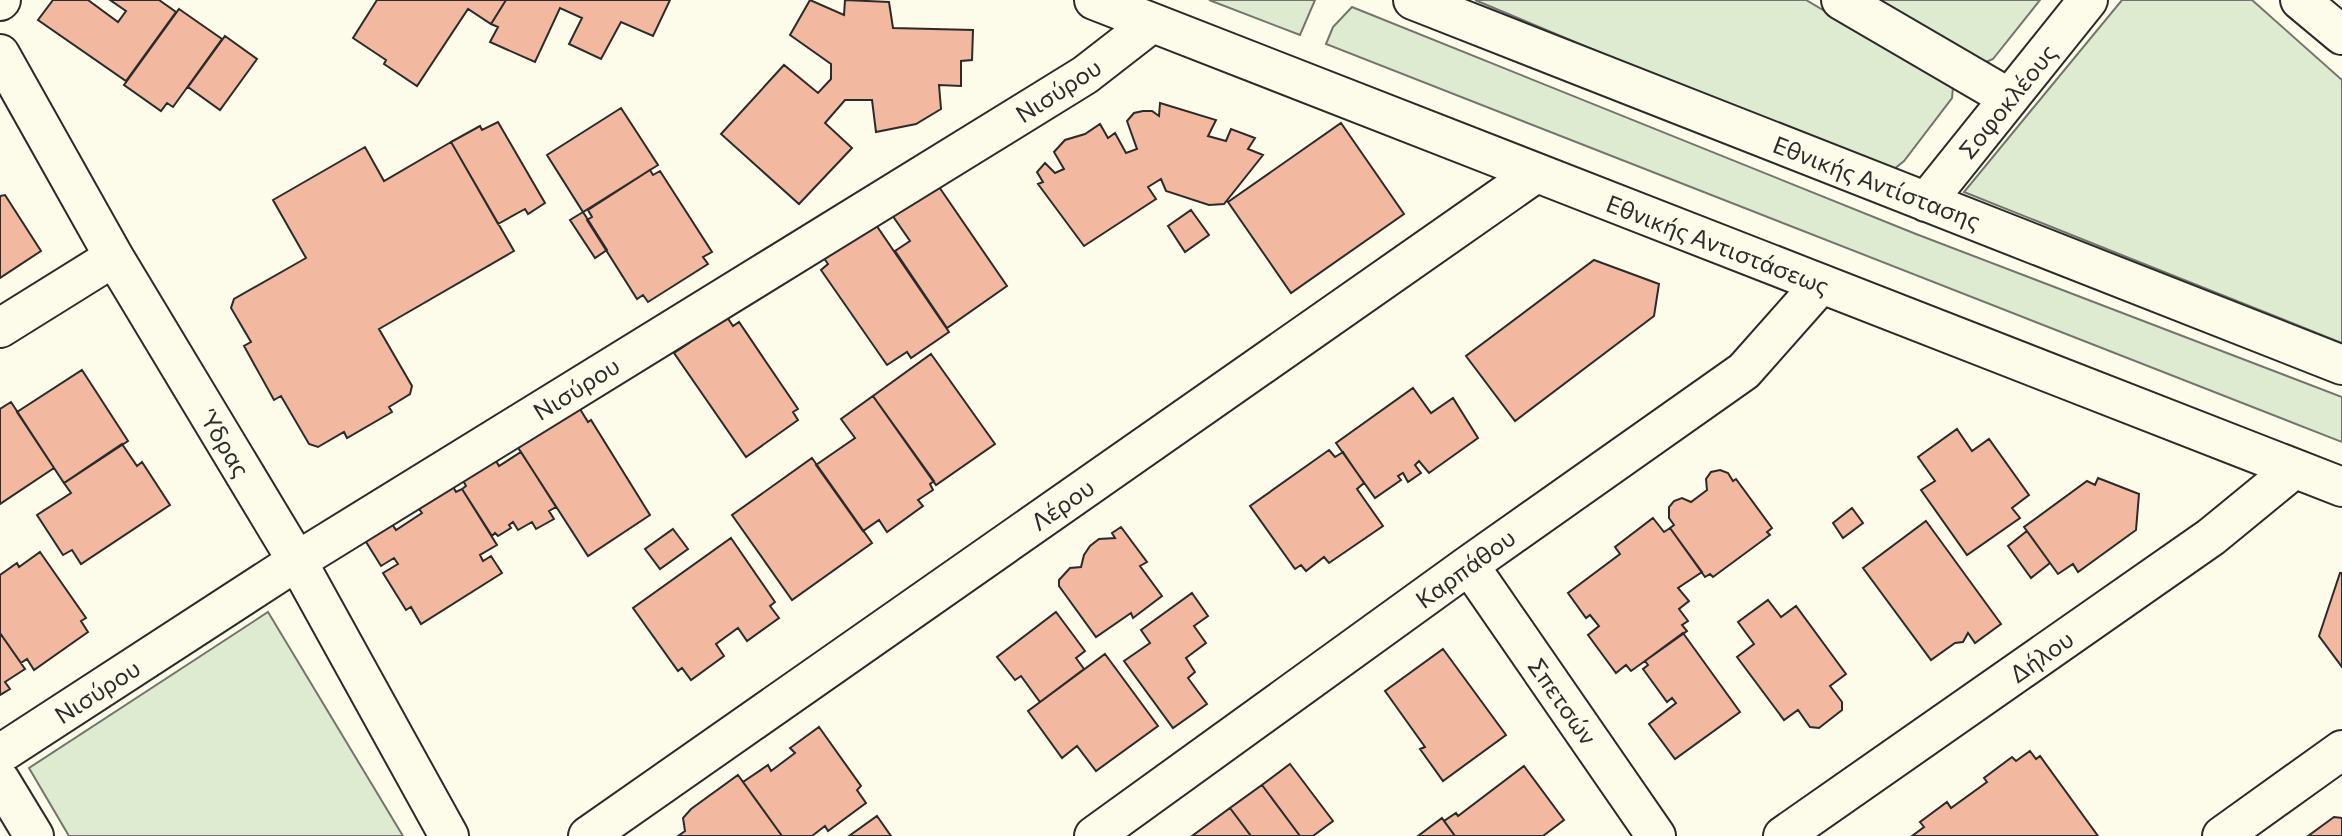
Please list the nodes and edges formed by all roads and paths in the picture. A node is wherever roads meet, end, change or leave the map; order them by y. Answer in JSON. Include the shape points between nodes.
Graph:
{"nodes":[{"id":1,"x":1094,"y":0,"type":"edge"},
{"id":2,"x":1413,"y":0,"type":"edge"},
{"id":3,"x":1841,"y":0,"type":"edge"},
{"id":4,"x":2088,"y":0,"type":"edge"},
{"id":5,"x":2300,"y":0,"type":"edge"},
{"id":6,"x":1152,"y":23,"type":"junction"},
{"id":7,"x":2342,"y":35,"type":"edge"},
{"id":8,"x":0,"y":54,"type":"edge"},
{"id":9,"x":2009,"y":98,"type":"junction"},
{"id":10,"x":1536,"y":173,"type":"junction"},
{"id":11,"x":1926,"y":202,"type":"junction"},
{"id":12,"x":114,"y":257,"type":"junction"},
{"id":13,"x":1821,"y":284,"type":"junction"},
{"id":14,"x":0,"y":328,"type":"edge"},
{"id":15,"x":2342,"y":365,"type":"edge"},
{"id":16,"x":2294,"y":469,"type":"junction"},
{"id":17,"x":2342,"y":487,"type":"edge"},
{"id":18,"x":297,"y":561,"type":"junction"},
{"id":19,"x":1469,"y":565,"type":"junction"},
{"id":20,"x":2342,"y":750,"type":"edge"},
{"id":21,"x":0,"y":754,"type":"edge"},
{"id":22,"x":0,"y":780,"type":"edge"},
{"id":23,"x":34,"y":836,"type":"edge"},
{"id":24,"x":449,"y":836,"type":"edge"},
{"id":25,"x":588,"y":836,"type":"edge"},
{"id":26,"x":1094,"y":836,"type":"edge"},
{"id":27,"x":1656,"y":836,"type":"edge"},
{"id":28,"x":1783,"y":836,"type":"edge"},
{"id":29,"x":2222,"y":836,"type":"edge"}],
"edges":[{"from":1,"to":6,"type":"street","name":"Εθνικής Αντιστάσεως"},
{"from":2,"to":11,"type":"street","name":"Εθνικής Αντίστασης"},
{"from":3,"to":9,"type":"street"},
{"from":4,"to":9,"type":"street","name":"Σοφοκλέους"},
{"from":5,"to":7,"type":"street"},
{"from":6,"to":10,"type":"street","name":"Εθνικής Αντιστάσεως"},
{"from":6,"to":18,"type":"street","name":"Νισύρου","via":[[1085,75]]},
{"from":8,"to":12,"type":"street","name":"Ύδρας"},
{"from":9,"to":11,"type":"street","name":"Σοφοκλέους"},
{"from":10,"to":13,"type":"street","name":"Εθνικής Αντιστάσεως"},
{"from":10,"to":25,"type":"street","name":"Λέρου"},
{"from":11,"to":15,"type":"street","name":"Εθνικής Αντίστασης"},
{"from":12,"to":14,"type":"street"},
{"from":12,"to":18,"type":"street","name":"Ύδρας"},
{"from":13,"to":16,"type":"street","name":"Εθνικής Αντιστάσεως"},
{"from":13,"to":19,"type":"street","name":"Καρπάθου","via":[[1744,371]]},
{"from":16,"to":17,"type":"street","name":"Εθνικής Αντιστάσεως"},
{"from":16,"to":28,"type":"street","name":"Δήλου","via":[[2211,537]]},
{"from":18,"to":21,"type":"street","name":"Νισύρου"},
{"from":18,"to":24,"type":"street","name":"Ύδρας"},
{"from":19,"to":26,"type":"street","name":"Καρπάθου"},
{"from":19,"to":27,"type":"street","name":"Σπετσών"},
{"from":20,"to":29,"type":"street"},
{"from":22,"to":23,"type":"street"}]}
